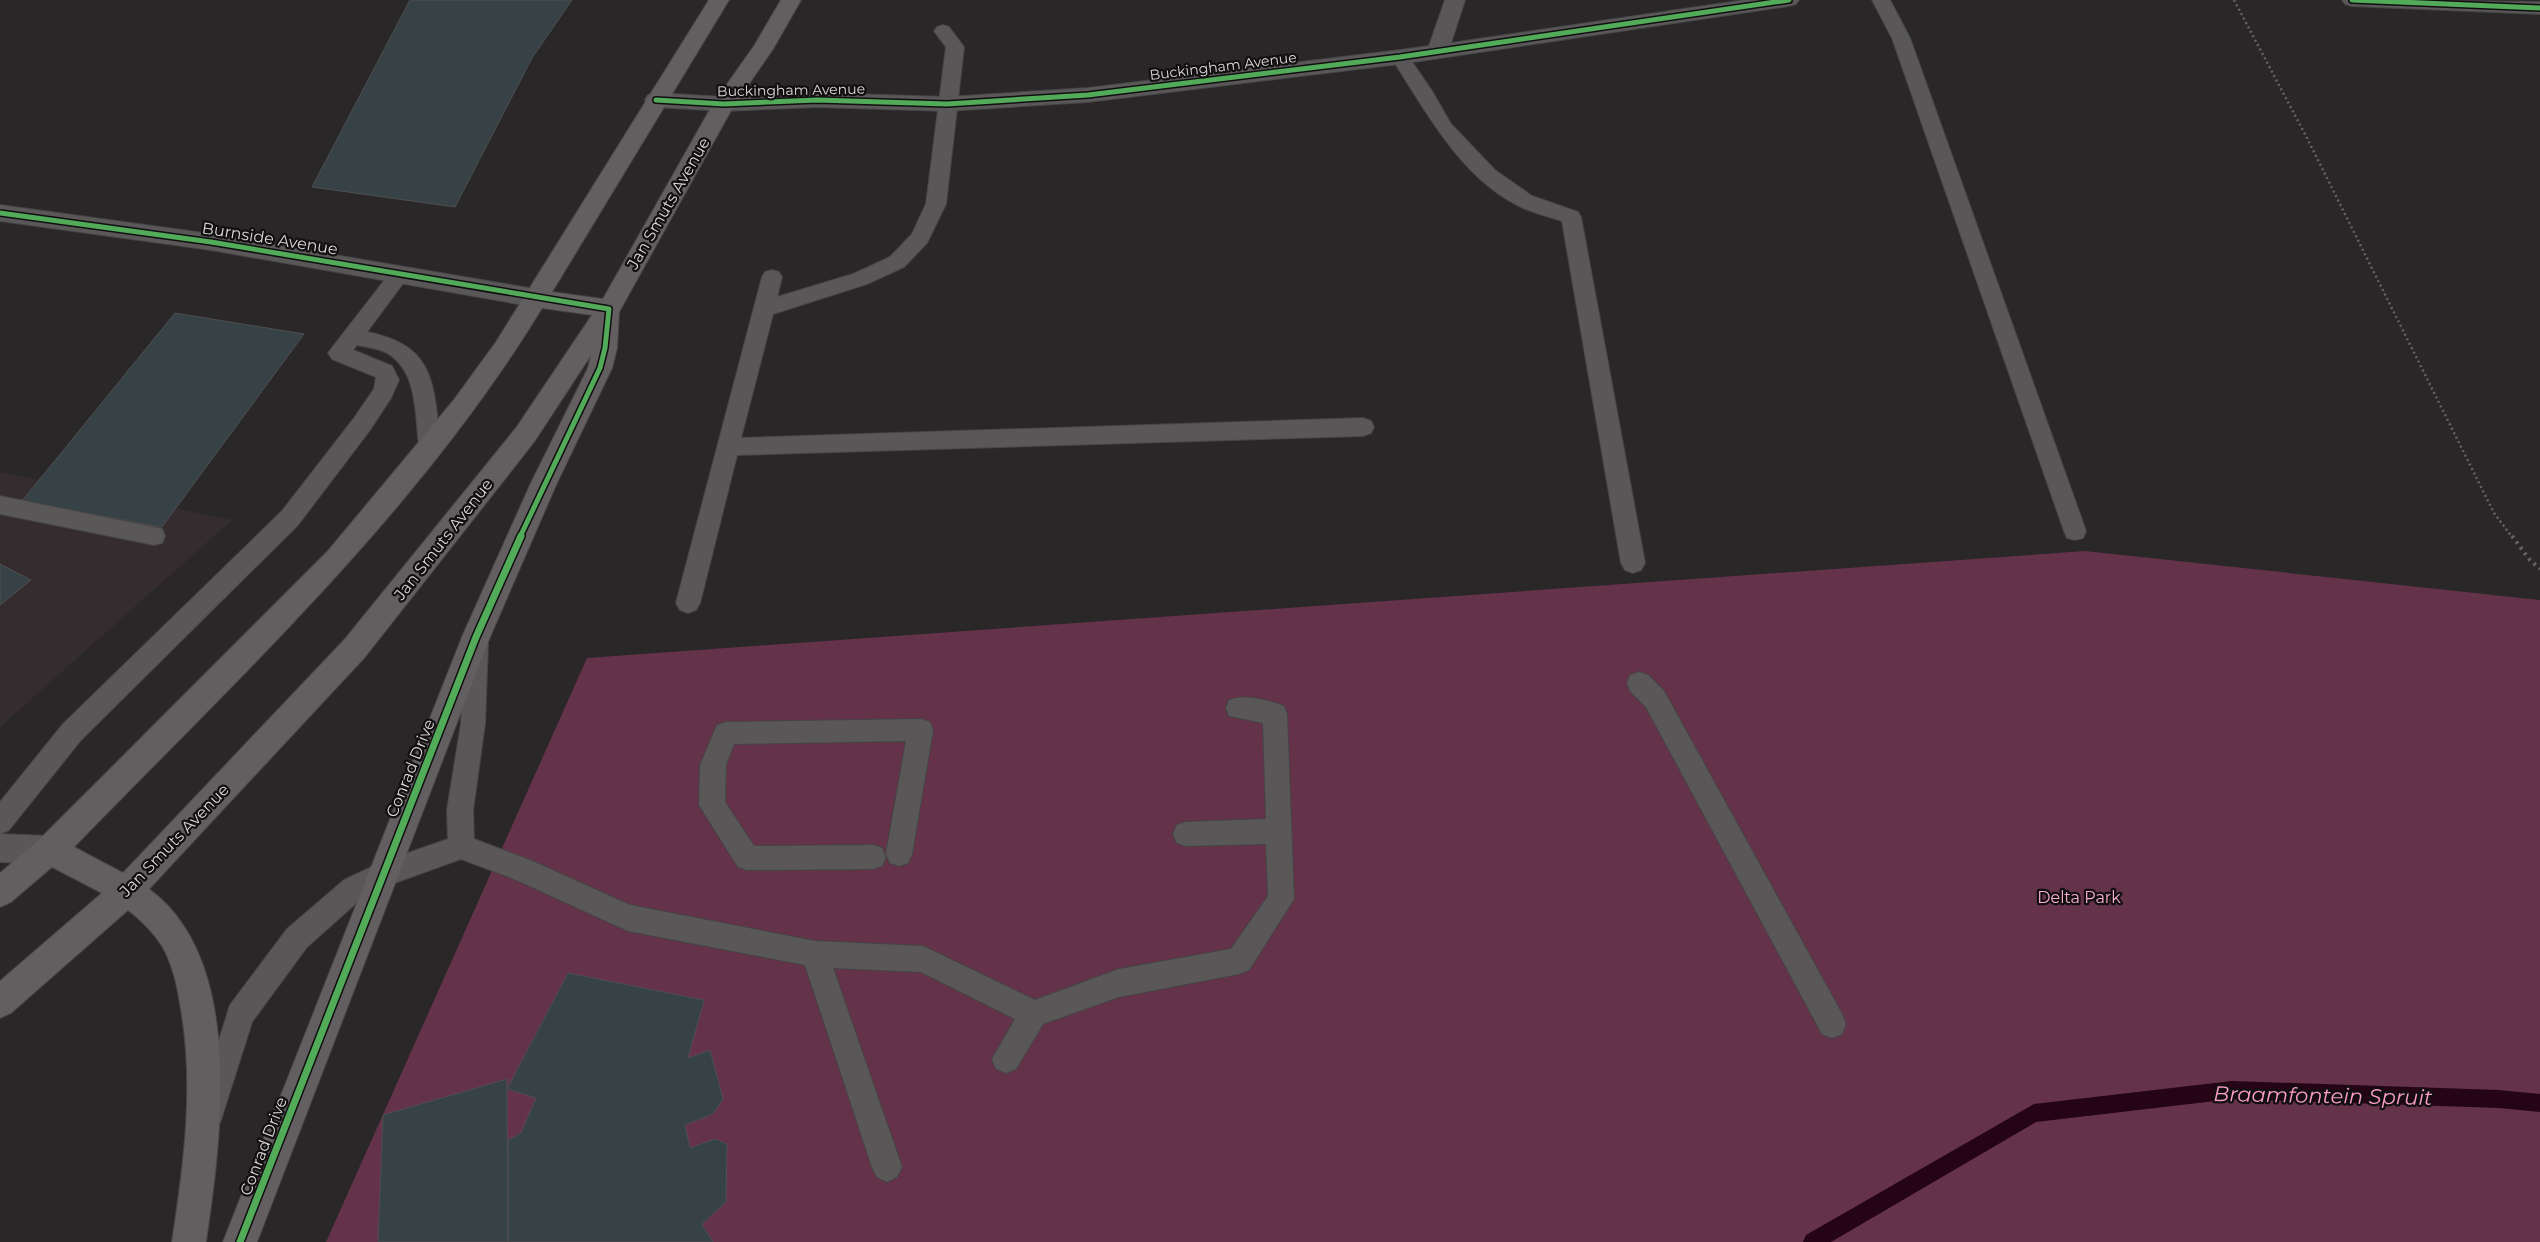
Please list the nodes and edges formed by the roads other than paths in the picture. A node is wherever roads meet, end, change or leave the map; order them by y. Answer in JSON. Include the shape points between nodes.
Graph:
{"nodes":[{"id":1,"x":719,"y":0,"type":"edge"},
{"id":2,"x":791,"y":0,"type":"edge"},
{"id":3,"x":1455,"y":0,"type":"edge"},
{"id":4,"x":1789,"y":0,"type":"edge"},
{"id":5,"x":1881,"y":0,"type":"edge"},
{"id":6,"x":2352,"y":0,"type":"edge"},
{"id":7,"x":2540,"y":8,"type":"edge"},
{"id":8,"x":942,"y":31,"type":"dead end"},
{"id":9,"x":1438,"y":50,"type":"junction"},
{"id":10,"x":1400,"y":56,"type":"junction"},
{"id":11,"x":656,"y":100,"type":"junction"},
{"id":12,"x":724,"y":104,"type":"junction"},
{"id":13,"x":947,"y":104,"type":"junction"},
{"id":14,"x":0,"y":213,"type":"edge"},
{"id":15,"x":400,"y":274,"type":"junction"},
{"id":16,"x":772,"y":277,"type":"dead end"},
{"id":17,"x":534,"y":298,"type":"junction"},
{"id":18,"x":609,"y":309,"type":"junction"},
{"id":19,"x":763,"y":309,"type":"junction"},
{"id":20,"x":352,"y":336,"type":"junction"},
{"id":21,"x":1363,"y":426,"type":"dead end"},
{"id":22,"x":430,"y":446,"type":"junction"},
{"id":23,"x":728,"y":448,"type":"junction"},
{"id":24,"x":0,"y":505,"type":"edge"},
{"id":25,"x":2075,"y":531,"type":"dead end"},
{"id":26,"x":154,"y":536,"type":"dead end"},
{"id":27,"x":1633,"y":563,"type":"dead end"},
{"id":28,"x":688,"y":603,"type":"dead end"},
{"id":29,"x":476,"y":636,"type":"junction"},
{"id":30,"x":1639,"y":683,"type":"dead end"},
{"id":31,"x":1238,"y":708,"type":"dead end"},
{"id":32,"x":0,"y":822,"type":"edge"},
{"id":33,"x":1279,"y":831,"type":"junction"},
{"id":34,"x":1186,"y":834,"type":"dead end"},
{"id":35,"x":461,"y":847,"type":"junction"},
{"id":36,"x":0,"y":848,"type":"edge"},
{"id":37,"x":50,"y":850,"type":"junction"},
{"id":38,"x":900,"y":854,"type":"dead end"},
{"id":39,"x":873,"y":857,"type":"dead end"},
{"id":40,"x":382,"y":875,"type":"junction"},
{"id":41,"x":0,"y":892,"type":"edge"},
{"id":42,"x":126,"y":892,"type":"junction"},
{"id":43,"x":815,"y":954,"type":"junction"},
{"id":44,"x":0,"y":1002,"type":"edge"},
{"id":45,"x":1034,"y":1014,"type":"junction"},
{"id":46,"x":1832,"y":1024,"type":"dead end"},
{"id":47,"x":1006,"y":1059,"type":"dead end"},
{"id":48,"x":203,"y":1137,"type":"junction"},
{"id":49,"x":887,"y":1167,"type":"dead end"},
{"id":50,"x":189,"y":1242,"type":"edge"},
{"id":51,"x":240,"y":1242,"type":"edge"}],
"edges":[{"from":1,"to":11,"type":"main road"},
{"from":2,"to":12,"type":"main road","name":"Jan Smuts Avenue","via":[[763,49]]},
{"from":3,"to":9,"type":"street"},
{"from":4,"to":9,"type":"street","name":"Buckingham Avenue"},
{"from":5,"to":25,"type":"lane","via":[[1901,38]]},
{"from":6,"to":7,"type":"street"},
{"from":8,"to":13,"type":"lane","via":[[955,47]]},
{"from":9,"to":10,"type":"street","name":"Buckingham Avenue"},
{"from":10,"to":13,"type":"street","name":"Buckingham Avenue","via":[[1088,95]]},
{"from":10,"to":27,"type":"lane","via":[[1444,128],[1488,175],[1524,201],[1571,217]]},
{"from":11,"to":12,"type":"street","name":"Buckingham Avenue"},
{"from":11,"to":17,"type":"main road"},
{"from":12,"to":13,"type":"street","name":"Buckingham Avenue","via":[[817,100]]},
{"from":12,"to":18,"type":"main road","name":"Jan Smuts Avenue"},
{"from":13,"to":19,"type":"lane","via":[[936,204],[920,238],[897,262],[860,279]]},
{"from":14,"to":15,"type":"street","name":"Burnside Avenue","via":[[211,242]]},
{"from":15,"to":17,"type":"street","name":"Burnside Avenue"},
{"from":15,"to":20,"type":"lane"},
{"from":16,"to":19,"type":"lane"},
{"from":17,"to":18,"type":"main road"},
{"from":17,"to":22,"type":"main road","via":[[500,356]]},
{"from":18,"to":29,"type":"main road","name":"Conrad Drive","via":[[606,348],[600,368]]},
{"from":18,"to":42,"type":"main road","name":"Jan Smuts Avenue","via":[[525,435],[355,648]]},
{"from":19,"to":23,"type":"lane"},
{"from":20,"to":22,"type":"lane","via":[[394,347],[408,358],[416,370],[422,393]]},
{"from":20,"to":32,"type":"lane","via":[[339,353],[385,372],[388,380],[362,424],[290,518],[72,732]]},
{"from":21,"to":23,"type":"lane"},
{"from":22,"to":37,"type":"main road","via":[[336,560]]},
{"from":23,"to":28,"type":"lane"},
{"from":24,"to":26,"type":"lane"},
{"from":29,"to":35,"type":"lane","via":[[473,724],[460,810]]},
{"from":29,"to":40,"type":"main road","name":"Conrad Drive"},
{"from":30,"to":46,"type":"lane","via":[[1655,698]]},
{"from":31,"to":33,"type":"lane","via":[[1274,714]]},
{"from":33,"to":34,"type":"lane"},
{"from":33,"to":45,"type":"lane","via":[[1281,899],[1239,961],[1119,983]]},
{"from":35,"to":40,"type":"lane"},
{"from":35,"to":43,"type":"lane","via":[[521,869],[628,918]]},
{"from":36,"to":37,"type":"street"},
{"from":37,"to":41,"type":"main road"},
{"from":37,"to":42,"type":"main road"},
{"from":38,"to":39,"type":"lane","via":[[920,730],[726,733],[713,765],[712,805],[747,858]]},
{"from":40,"to":48,"type":"lane","via":[[353,889],[296,938],[240,1015]]},
{"from":40,"to":51,"type":"main road","name":"Conrad Drive"},
{"from":42,"to":44,"type":"main road","name":"Jan Smuts Avenue"},
{"from":42,"to":48,"type":"main road","via":[[156,914],[172,932],[197,999],[202,1045]]},
{"from":43,"to":45,"type":"lane","via":[[924,959]]},
{"from":43,"to":49,"type":"lane"},
{"from":45,"to":47,"type":"lane"},
{"from":48,"to":50,"type":"main road"}]}
